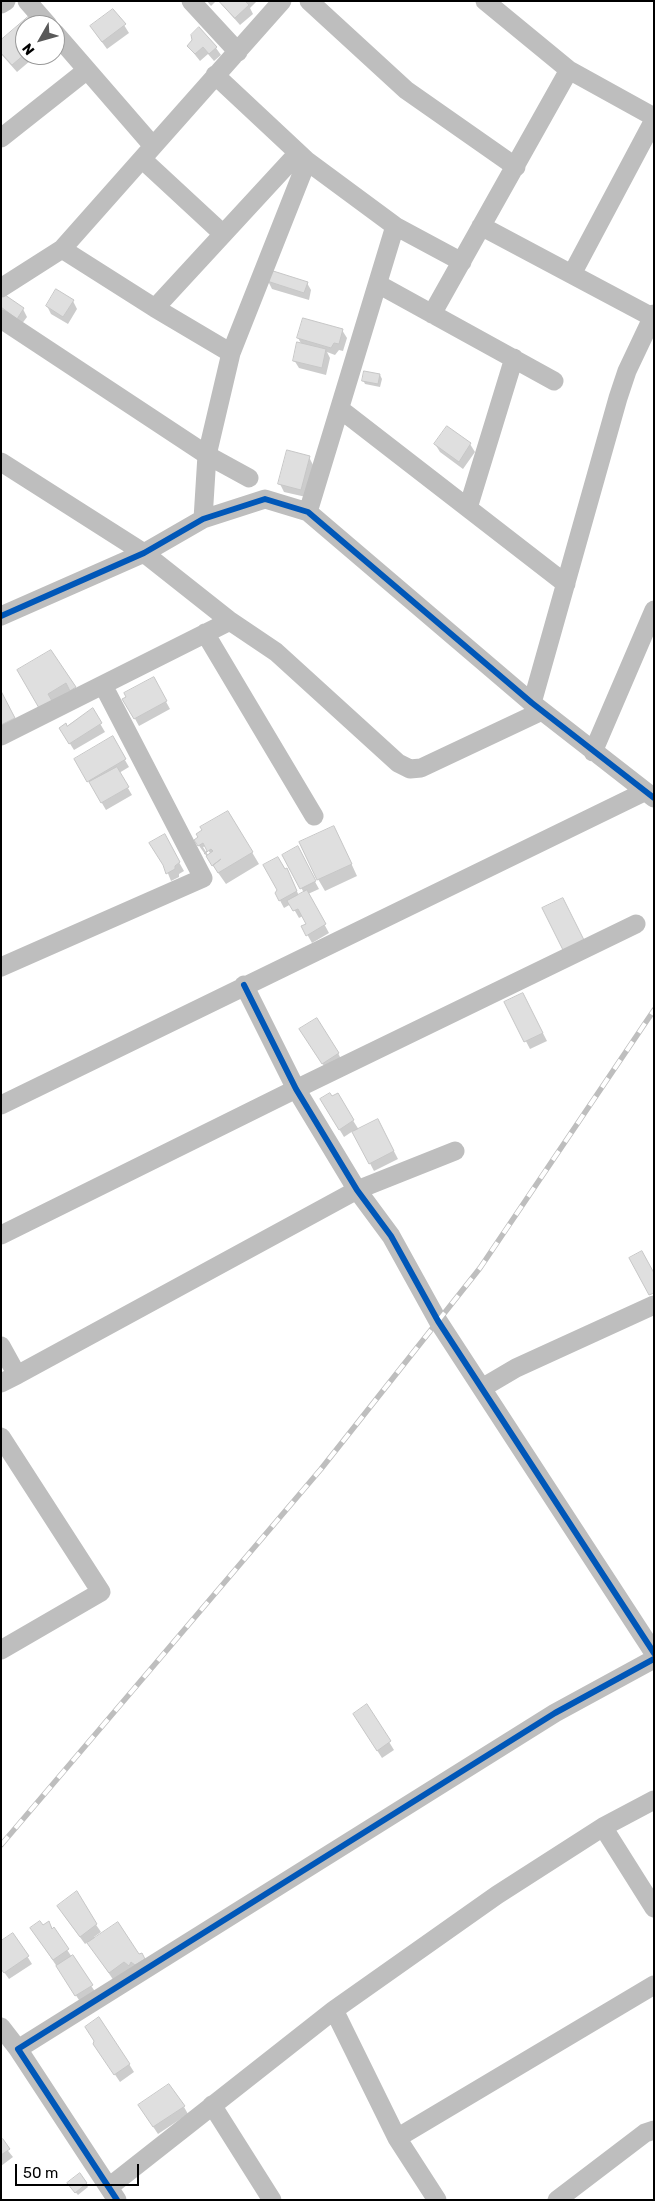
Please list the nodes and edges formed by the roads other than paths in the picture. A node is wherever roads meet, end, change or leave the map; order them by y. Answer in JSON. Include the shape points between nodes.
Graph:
{"nodes":[{"id":1,"x":6,"y":1,"type":"edge"},
{"id":2,"x":27,"y":1,"type":"edge"},
{"id":3,"x":191,"y":1,"type":"edge"},
{"id":4,"x":282,"y":1,"type":"edge"},
{"id":5,"x":309,"y":1,"type":"edge"},
{"id":6,"x":485,"y":1,"type":"edge"},
{"id":7,"x":1,"y":4,"type":"edge"},
{"id":8,"x":39,"y":15,"type":"edge"},
{"id":9,"x":65,"y":45,"type":"edge"},
{"id":10,"x":238,"y":52,"type":"junction"},
{"id":11,"x":87,"y":70,"type":"junction"},
{"id":12,"x":569,"y":70,"type":"junction"},
{"id":13,"x":215,"y":75,"type":"junction"},
{"id":14,"x":654,"y":119,"type":"edge"},
{"id":15,"x":1,"y":138,"type":"edge"},
{"id":16,"x":147,"y":152,"type":"junction"},
{"id":17,"x":302,"y":157,"type":"junction"},
{"id":18,"x":516,"y":167,"type":"junction"},
{"id":19,"x":395,"y":226,"type":"junction"},
{"id":20,"x":481,"y":226,"type":"junction"},
{"id":21,"x":223,"y":234,"type":"junction"},
{"id":22,"x":62,"y":250,"type":"junction"},
{"id":23,"x":462,"y":262,"type":"junction"},
{"id":24,"x":572,"y":274,"type":"junction"},
{"id":25,"x":378,"y":284,"type":"junction"},
{"id":26,"x":1,"y":288,"type":"edge"},
{"id":27,"x":154,"y":308,"type":"junction"},
{"id":28,"x":432,"y":314,"type":"junction"},
{"id":29,"x":653,"y":316,"type":"edge"},
{"id":30,"x":1,"y":319,"type":"edge"},
{"id":31,"x":232,"y":352,"type":"junction"},
{"id":32,"x":514,"y":358,"type":"junction"},
{"id":33,"x":554,"y":381,"type":"dead end"},
{"id":34,"x":340,"y":409,"type":"junction"},
{"id":35,"x":207,"y":455,"type":"junction"},
{"id":36,"x":1,"y":462,"type":"edge"},
{"id":37,"x":249,"y":478,"type":"dead end"},
{"id":38,"x":468,"y":508,"type":"junction"},
{"id":39,"x":308,"y":512,"type":"junction"},
{"id":40,"x":203,"y":519,"type":"junction"},
{"id":41,"x":144,"y":553,"type":"junction"},
{"id":42,"x":566,"y":584,"type":"junction"},
{"id":43,"x":654,"y":610,"type":"edge"},
{"id":44,"x":1,"y":616,"type":"edge"},
{"id":45,"x":230,"y":621,"type":"junction"},
{"id":46,"x":205,"y":634,"type":"junction"},
{"id":47,"x":103,"y":685,"type":"junction"},
{"id":48,"x":537,"y":707,"type":"junction"},
{"id":49,"x":1,"y":736,"type":"edge"},
{"id":50,"x":593,"y":752,"type":"junction"},
{"id":51,"x":649,"y":795,"type":"edge"},
{"id":52,"x":314,"y":816,"type":"dead end"},
{"id":53,"x":636,"y":924,"type":"dead end"},
{"id":54,"x":1,"y":967,"type":"edge"},
{"id":55,"x":244,"y":985,"type":"junction"},
{"id":56,"x":296,"y":1088,"type":"junction"},
{"id":57,"x":1,"y":1105,"type":"edge"},
{"id":58,"x":455,"y":1152,"type":"dead end"},
{"id":59,"x":357,"y":1190,"type":"junction"},
{"id":60,"x":1,"y":1235,"type":"edge"},
{"id":61,"x":654,"y":1305,"type":"edge"},
{"id":62,"x":1,"y":1346,"type":"edge"},
{"id":63,"x":9,"y":1379,"type":"edge"},
{"id":64,"x":482,"y":1388,"type":"junction"},
{"id":65,"x":1,"y":1437,"type":"edge"},
{"id":66,"x":3,"y":1644,"type":"edge"},
{"id":67,"x":654,"y":1653,"type":"edge"},
{"id":68,"x":654,"y":1659,"type":"edge"},
{"id":69,"x":654,"y":1800,"type":"edge"},
{"id":70,"x":603,"y":1827,"type":"junction"},
{"id":71,"x":654,"y":1908,"type":"edge"},
{"id":72,"x":654,"y":1986,"type":"edge"},
{"id":73,"x":334,"y":2010,"type":"junction"},
{"id":74,"x":1,"y":2028,"type":"edge"},
{"id":75,"x":18,"y":2049,"type":"junction"},
{"id":76,"x":212,"y":2105,"type":"junction"},
{"id":77,"x":654,"y":2130,"type":"edge"},
{"id":78,"x":398,"y":2138,"type":"junction"},
{"id":79,"x":113,"y":2193,"type":"edge"},
{"id":80,"x":272,"y":2200,"type":"edge"},
{"id":81,"x":437,"y":2200,"type":"edge"},
{"id":82,"x":557,"y":2200,"type":"edge"}],
"edges":[{"from":1,"to":7,"type":"street"},
{"from":2,"to":8,"type":"street"},
{"from":3,"to":10,"type":"street"},
{"from":4,"to":10,"type":"street"},
{"from":5,"to":18,"type":"street","via":[[402,87]]},
{"from":6,"to":12,"type":"street"},
{"from":9,"to":11,"type":"street"},
{"from":10,"to":13,"type":"street"},
{"from":11,"to":15,"type":"street"},
{"from":11,"to":16,"type":"street"},
{"from":12,"to":14,"type":"street"},
{"from":12,"to":18,"type":"street"},
{"from":13,"to":16,"type":"street"},
{"from":13,"to":17,"type":"street"},
{"from":14,"to":24,"type":"street"},
{"from":16,"to":21,"type":"street"},
{"from":16,"to":22,"type":"street"},
{"from":17,"to":19,"type":"street"},
{"from":17,"to":21,"type":"street"},
{"from":17,"to":31,"type":"street"},
{"from":18,"to":20,"type":"street"},
{"from":19,"to":23,"type":"street"},
{"from":19,"to":25,"type":"street"},
{"from":20,"to":23,"type":"street"},
{"from":20,"to":24,"type":"street"},
{"from":21,"to":27,"type":"street"},
{"from":22,"to":26,"type":"street"},
{"from":22,"to":27,"type":"street"},
{"from":23,"to":28,"type":"street"},
{"from":24,"to":29,"type":"street"},
{"from":25,"to":28,"type":"street"},
{"from":25,"to":34,"type":"street"},
{"from":27,"to":31,"type":"street"},
{"from":28,"to":32,"type":"street"},
{"from":29,"to":42,"type":"street","via":[[622,385]]},
{"from":30,"to":35,"type":"street"},
{"from":31,"to":35,"type":"street"},
{"from":32,"to":33,"type":"street"},
{"from":32,"to":38,"type":"street"},
{"from":34,"to":38,"type":"street"},
{"from":34,"to":39,"type":"street"},
{"from":35,"to":37,"type":"street"},
{"from":35,"to":40,"type":"street"},
{"from":36,"to":41,"type":"street"},
{"from":38,"to":42,"type":"street"},
{"from":39,"to":40,"type":"street","via":[[265,499]]},
{"from":39,"to":48,"type":"street"},
{"from":40,"to":41,"type":"street"},
{"from":41,"to":44,"type":"street"},
{"from":41,"to":45,"type":"street"},
{"from":42,"to":48,"type":"street"},
{"from":43,"to":50,"type":"street"},
{"from":45,"to":46,"type":"street"},
{"from":45,"to":48,"type":"street","via":[[269,646],[398,762],[410,769],[421,768]]},
{"from":46,"to":47,"type":"street"},
{"from":46,"to":52,"type":"street"},
{"from":47,"to":49,"type":"street"},
{"from":47,"to":54,"type":"street","via":[[203,878]]},
{"from":48,"to":50,"type":"street"},
{"from":50,"to":51,"type":"street"},
{"from":51,"to":55,"type":"street"},
{"from":53,"to":56,"type":"street"},
{"from":55,"to":56,"type":"street"},
{"from":55,"to":57,"type":"street"},
{"from":56,"to":59,"type":"street"},
{"from":56,"to":60,"type":"street"},
{"from":58,"to":59,"type":"street"},
{"from":59,"to":63,"type":"street"},
{"from":59,"to":64,"type":"street","via":[[392,1236],[438,1321]]},
{"from":61,"to":64,"type":"street","via":[[516,1368]]},
{"from":62,"to":63,"type":"street"},
{"from":64,"to":67,"type":"street"},
{"from":65,"to":66,"type":"street","via":[[102,1592]]},
{"from":68,"to":75,"type":"street","via":[[555,1713]]},
{"from":69,"to":70,"type":"street"},
{"from":70,"to":71,"type":"street"},
{"from":70,"to":73,"type":"street","via":[[497,1896]]},
{"from":72,"to":78,"type":"street"},
{"from":73,"to":76,"type":"street"},
{"from":73,"to":78,"type":"street"},
{"from":74,"to":75,"type":"street"},
{"from":75,"to":79,"type":"street"},
{"from":76,"to":79,"type":"street"},
{"from":76,"to":80,"type":"street"},
{"from":77,"to":82,"type":"street","via":[[644,2134]]},
{"from":78,"to":81,"type":"street"}]}
